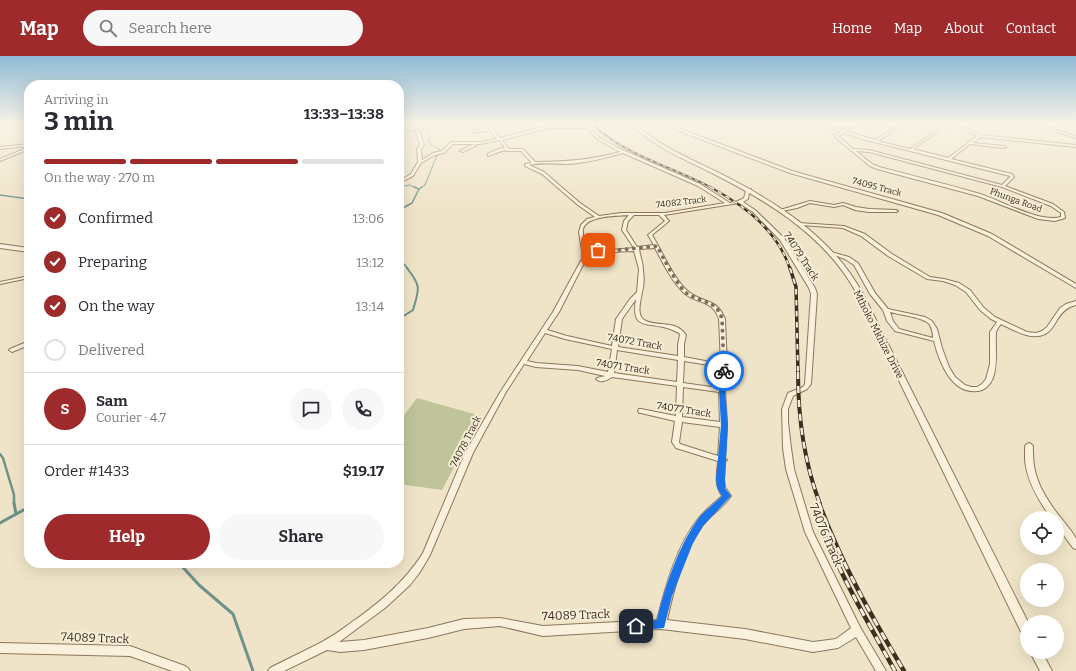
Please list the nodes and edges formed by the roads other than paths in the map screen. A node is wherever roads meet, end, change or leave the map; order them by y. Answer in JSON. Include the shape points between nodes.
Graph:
{"nodes":[{"id":1,"x":19,"y":152,"type":"edge"},
{"id":2,"x":419,"y":152,"type":"edge"},
{"id":3,"x":443,"y":152,"type":"edge"},
{"id":4,"x":496,"y":152,"type":"edge"},
{"id":5,"x":524,"y":152,"type":"edge"},
{"id":6,"x":623,"y":152,"type":"joint"},
{"id":7,"x":673,"y":152,"type":"edge"},
{"id":8,"x":737,"y":152,"type":"edge"},
{"id":9,"x":854,"y":152,"type":"edge"},
{"id":10,"x":872,"y":152,"type":"edge"},
{"id":11,"x":921,"y":152,"type":"edge"},
{"id":12,"x":958,"y":152,"type":"edge"},
{"id":13,"x":489,"y":155,"type":"dead end"},
{"id":14,"x":949,"y":159,"type":"junction"},
{"id":15,"x":0,"y":160,"type":"edge"},
{"id":16,"x":420,"y":162,"type":"junction"},
{"id":17,"x":534,"y":163,"type":"junction"},
{"id":18,"x":404,"y":179,"type":"edge"},
{"id":19,"x":1003,"y":186,"type":"junction"},
{"id":20,"x":750,"y":190,"type":"junction"},
{"id":21,"x":740,"y":202,"type":"junction"},
{"id":22,"x":729,"y":204,"type":"junction"},
{"id":23,"x":782,"y":210,"type":"junction"},
{"id":24,"x":896,"y":210,"type":"dead end"},
{"id":25,"x":632,"y":214,"type":"junction"},
{"id":26,"x":664,"y":214,"type":"junction"},
{"id":27,"x":598,"y":217,"type":"junction"},
{"id":28,"x":800,"y":224,"type":"junction"},
{"id":29,"x":0,"y":246,"type":"edge"},
{"id":30,"x":657,"y":246,"type":"junction"},
{"id":31,"x":636,"y":248,"type":"junction"},
{"id":32,"x":24,"y":249,"type":"edge"},
{"id":33,"x":586,"y":249,"type":"junction"},
{"id":34,"x":831,"y":253,"type":"junction"},
{"id":35,"x":24,"y":278,"type":"edge"},
{"id":36,"x":0,"y":283,"type":"edge"},
{"id":37,"x":1076,"y":286,"type":"edge"},
{"id":38,"x":640,"y":292,"type":"junction"},
{"id":39,"x":1076,"y":303,"type":"edge"},
{"id":40,"x":886,"y":310,"type":"junction"},
{"id":41,"x":1000,"y":322,"type":"junction"},
{"id":42,"x":544,"y":331,"type":"junction"},
{"id":43,"x":936,"y":340,"type":"junction"},
{"id":44,"x":24,"y":345,"type":"edge"},
{"id":45,"x":616,"y":347,"type":"junction"},
{"id":46,"x":12,"y":350,"type":"dead end"},
{"id":47,"x":681,"y":358,"type":"junction"},
{"id":48,"x":522,"y":362,"type":"junction"},
{"id":49,"x":724,"y":366,"type":"junction"},
{"id":50,"x":610,"y":375,"type":"junction"},
{"id":51,"x":599,"y":379,"type":"dead end"},
{"id":52,"x":808,"y":384,"type":"joint"},
{"id":53,"x":680,"y":385,"type":"junction"},
{"id":54,"x":722,"y":390,"type":"junction"},
{"id":55,"x":640,"y":411,"type":"dead end"},
{"id":56,"x":679,"y":419,"type":"junction"},
{"id":57,"x":724,"y":425,"type":"junction"},
{"id":58,"x":1029,"y":446,"type":"dead end"},
{"id":59,"x":722,"y":460,"type":"junction"},
{"id":60,"x":1076,"y":545,"type":"edge"},
{"id":61,"x":1020,"y":618,"type":"edge"},
{"id":62,"x":661,"y":624,"type":"junction"},
{"id":63,"x":857,"y":630,"type":"junction"},
{"id":64,"x":327,"y":645,"type":"junction"},
{"id":65,"x":0,"y":648,"type":"edge"},
{"id":66,"x":1040,"y":659,"type":"edge"},
{"id":67,"x":185,"y":671,"type":"edge"},
{"id":68,"x":273,"y":671,"type":"edge"},
{"id":69,"x":881,"y":671,"type":"edge"},
{"id":70,"x":1046,"y":671,"type":"edge"}],
"edges":[{"from":1,"to":15,"type":"street"},
{"from":2,"to":16,"type":"street"},
{"from":3,"to":16,"type":"street"},
{"from":4,"to":13,"type":"street"},
{"from":5,"to":17,"type":"street"},
{"from":6,"to":17,"type":"street","via":[[579,162]]},
{"from":6,"to":22,"type":"street","via":[[698,185]]},
{"from":7,"to":20,"type":"street","name":"Mthoko Mkhize Drive"},
{"from":8,"to":37,"type":"street","name":"74095 Track","via":[[791,172],[946,216],[990,236]]},
{"from":9,"to":19,"type":"street","name":"Phunga Road","via":[[878,168],[979,196],[1039,218],[1063,218],[1063,212],[1052,205]]},
{"from":10,"to":19,"type":"street","name":"Phunga Road"},
{"from":11,"to":14,"type":"street"},
{"from":12,"to":14,"type":"street"},
{"from":14,"to":19,"type":"street","via":[[1012,175]]},
{"from":16,"to":18,"type":"street","via":[[412,175]]},
{"from":17,"to":27,"type":"street","via":[[526,165],[544,173],[558,187]]},
{"from":20,"to":21,"type":"street","via":[[746,199]]},
{"from":20,"to":23,"type":"street","name":"Mthoko Mkhize Drive"},
{"from":21,"to":22,"type":"street","name":"74082 Track"},
{"from":21,"to":52,"type":"street","name":"74079 Track","via":[[754,211],[782,238],[812,288],[814,294]]},
{"from":22,"to":26,"type":"street","name":"74082 Track"},
{"from":23,"to":24,"type":"street","via":[[810,202],[834,206],[843,204],[878,212]]},
{"from":23,"to":28,"type":"street","name":"Mthoko Mkhize Drive"},
{"from":25,"to":26,"type":"street","name":"74082 Track"},
{"from":25,"to":27,"type":"street","name":"74082 Track"},
{"from":25,"to":31,"type":"street","via":[[626,221],[624,230]]},
{"from":26,"to":30,"type":"street","via":[[661,215],[667,222],[650,235]]},
{"from":27,"to":33,"type":"street","name":"74082 Track","via":[[588,219],[581,230]]},
{"from":28,"to":34,"type":"street","name":"Mthoko Mkhize Drive"},
{"from":28,"to":41,"type":"street","via":[[848,228],[932,279],[957,284],[968,291],[982,309]]},
{"from":29,"to":32,"type":"street"},
{"from":30,"to":31,"type":"street"},
{"from":30,"to":49,"type":"street","via":[[687,294],[714,306],[720,312]]},
{"from":31,"to":33,"type":"street","via":[[610,251]]},
{"from":31,"to":38,"type":"street","via":[[641,269]]},
{"from":33,"to":42,"type":"street","name":"74078 Track","via":[[586,257]]},
{"from":34,"to":40,"type":"street","via":[[856,264],[873,294]]},
{"from":34,"to":61,"type":"street","name":"Mthoko Mkhize Drive","via":[[850,277],[862,299]]},
{"from":35,"to":36,"type":"street"},
{"from":38,"to":45,"type":"street","via":[[620,319]]},
{"from":38,"to":47,"type":"street","via":[[637,299],[638,318],[681,332]]},
{"from":39,"to":41,"type":"street","via":[[1070,304],[1058,313],[1048,331],[1039,335],[1026,333]]},
{"from":40,"to":43,"type":"street","via":[[897,330]]},
{"from":40,"to":43,"type":"street","via":[[929,320],[937,334]]},
{"from":41,"to":43,"type":"street","via":[[994,331],[992,372],[983,387],[978,389],[967,388],[953,378]]},
{"from":42,"to":45,"type":"street","name":"74072 Track","via":[[557,336]]},
{"from":42,"to":48,"type":"street","name":"74078 Track"},
{"from":44,"to":46,"type":"street"},
{"from":45,"to":47,"type":"street","name":"74072 Track"},
{"from":45,"to":50,"type":"street"},
{"from":47,"to":49,"type":"street","name":"74072 Track"},
{"from":47,"to":53,"type":"street"},
{"from":48,"to":50,"type":"street","name":"74071 Track","via":[[578,368]]},
{"from":48,"to":64,"type":"street","name":"74078 Track","via":[[469,453],[417,570],[388,601]]},
{"from":49,"to":54,"type":"street"},
{"from":50,"to":51,"type":"street"},
{"from":50,"to":53,"type":"street","name":"74071 Track"},
{"from":52,"to":63,"type":"street","name":"74076 Track","via":[[806,388],[790,395],[785,409],[790,469],[810,532]]},
{"from":53,"to":54,"type":"street","name":"74071 Track"},
{"from":53,"to":56,"type":"street"},
{"from":54,"to":57,"type":"street"},
{"from":55,"to":56,"type":"street","name":"74077 Track"},
{"from":56,"to":57,"type":"street","name":"74077 Track"},
{"from":56,"to":59,"type":"street","via":[[675,442],[678,446]]},
{"from":57,"to":59,"type":"street"},
{"from":58,"to":60,"type":"street","via":[[1028,462],[1033,478],[1046,503]]},
{"from":59,"to":62,"type":"street","via":[[721,488],[727,496],[700,523],[689,542],[668,596]]},
{"from":62,"to":63,"type":"street","name":"74089 Track","via":[[745,634],[813,647],[838,643]]},
{"from":62,"to":64,"type":"street","name":"74089 Track","via":[[544,631],[500,622],[464,624],[364,645]]},
{"from":63,"to":69,"type":"street","name":"74076 Track"},
{"from":64,"to":68,"type":"street","name":"74089 Track"},
{"from":65,"to":67,"type":"street","name":"74089 Track","via":[[130,652]]},
{"from":66,"to":70,"type":"street"}]}
